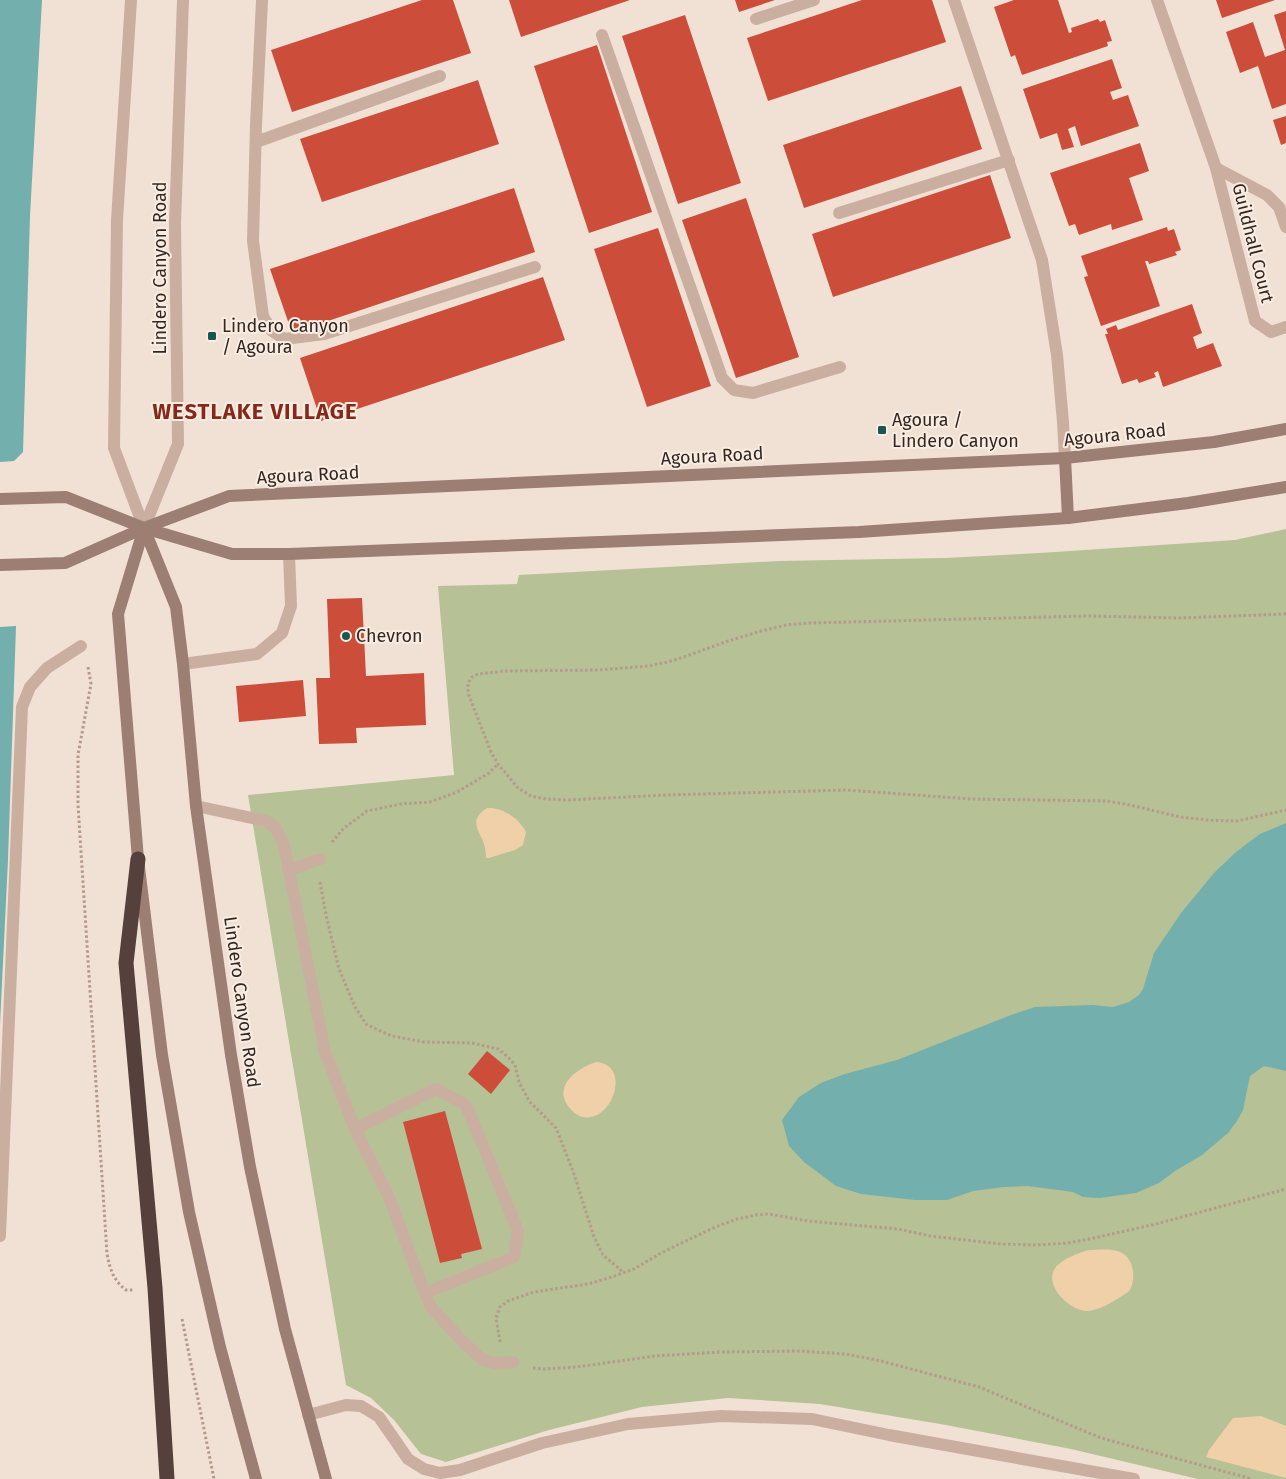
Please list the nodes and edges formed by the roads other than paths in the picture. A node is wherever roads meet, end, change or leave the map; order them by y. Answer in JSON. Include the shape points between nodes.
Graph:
{"nodes":[{"id":1,"x":132,"y":0,"type":"edge"},
{"id":2,"x":183,"y":0,"type":"edge"},
{"id":3,"x":262,"y":0,"type":"edge"},
{"id":4,"x":814,"y":0,"type":"edge"},
{"id":5,"x":954,"y":0,"type":"edge"},
{"id":6,"x":1157,"y":0,"type":"edge"},
{"id":7,"x":756,"y":19,"type":"dead end"},
{"id":8,"x":602,"y":35,"type":"dead end"},
{"id":9,"x":440,"y":76,"type":"dead end"},
{"id":10,"x":256,"y":142,"type":"junction"},
{"id":11,"x":1009,"y":160,"type":"junction"},
{"id":12,"x":1216,"y":168,"type":"junction"},
{"id":13,"x":839,"y":213,"type":"dead end"},
{"id":14,"x":1286,"y":227,"type":"edge"},
{"id":15,"x":535,"y":267,"type":"dead end"},
{"id":16,"x":1286,"y":327,"type":"edge"},
{"id":17,"x":840,"y":367,"type":"dead end"},
{"id":18,"x":1286,"y":429,"type":"edge"},
{"id":19,"x":1064,"y":458,"type":"junction"},
{"id":20,"x":1286,"y":487,"type":"edge"},
{"id":21,"x":0,"y":500,"type":"edge"},
{"id":22,"x":1068,"y":518,"type":"junction"},
{"id":23,"x":144,"y":528,"type":"junction"},
{"id":24,"x":289,"y":554,"type":"junction"},
{"id":25,"x":0,"y":565,"type":"edge"},
{"id":26,"x":81,"y":646,"type":"road end"},
{"id":27,"x":183,"y":664,"type":"junction"},
{"id":28,"x":196,"y":806,"type":"junction"},
{"id":29,"x":138,"y":858,"type":"junction"},
{"id":30,"x":320,"y":859,"type":"road end"},
{"id":31,"x":289,"y":870,"type":"junction"},
{"id":32,"x":355,"y":1129,"type":"junction"},
{"id":33,"x":0,"y":1236,"type":"edge"},
{"id":34,"x":425,"y":1294,"type":"junction"},
{"id":35,"x":513,"y":1362,"type":"road end"},
{"id":36,"x":308,"y":1415,"type":"junction"},
{"id":37,"x":167,"y":1479,"type":"edge"},
{"id":38,"x":256,"y":1479,"type":"edge"},
{"id":39,"x":326,"y":1479,"type":"edge"},
{"id":40,"x":1134,"y":1479,"type":"edge"}],
"edges":[{"from":1,"to":23,"type":"street","name":"Lindero Canyon Road","via":[[117,220],[114,448]]},
{"from":2,"to":23,"type":"street","name":"Lindero Canyon Road","via":[[175,223],[178,444]]},
{"from":3,"to":10,"type":"street"},
{"from":4,"to":7,"type":"street"},
{"from":5,"to":11,"type":"street"},
{"from":6,"to":12,"type":"street","name":"Guildhall Court"},
{"from":8,"to":17,"type":"street","via":[[722,378],[734,390],[753,393]]},
{"from":9,"to":10,"type":"street"},
{"from":10,"to":15,"type":"street","via":[[253,241],[263,316],[272,330],[284,339],[324,334]]},
{"from":11,"to":13,"type":"street"},
{"from":11,"to":19,"type":"street","via":[[1042,260],[1057,355]]},
{"from":12,"to":14,"type":"street","name":"Guildhall Court","via":[[1267,195],[1279,207]]},
{"from":12,"to":16,"type":"street","name":"Guildhall Court","via":[[1255,321],[1271,332]]},
{"from":18,"to":19,"type":"main road","name":"Agoura Road","via":[[1214,442]]},
{"from":19,"to":22,"type":"main road"},
{"from":19,"to":23,"type":"main road","name":"Agoura Road","via":[[229,496]]},
{"from":20,"to":22,"type":"main road"},
{"from":21,"to":23,"type":"main road","via":[[66,497]]},
{"from":22,"to":24,"type":"main road","via":[[859,532]]},
{"from":23,"to":24,"type":"main road","via":[[232,554]]},
{"from":23,"to":25,"type":"main road","name":"Agoura Road","via":[[66,563]]},
{"from":23,"to":27,"type":"main road","name":"Lindero Canyon Road","via":[[176,607]]},
{"from":23,"to":29,"type":"main road","name":"Lindero Canyon Road","via":[[118,614]]},
{"from":24,"to":27,"type":"street","via":[[291,606],[282,633],[257,654]]},
{"from":26,"to":33,"type":"street","via":[[47,668],[30,687],[22,707]]},
{"from":27,"to":28,"type":"main road","name":"Lindero Canyon Road"},
{"from":28,"to":31,"type":"street","via":[[266,821],[276,828]]},
{"from":28,"to":36,"type":"main road","name":"Lindero Canyon Road","via":[[250,1167],[285,1329]]},
{"from":29,"to":37,"type":"highway","via":[[126,963],[155,1288]]},
{"from":29,"to":38,"type":"main road","name":"Lindero Canyon Road","via":[[162,1055],[189,1212],[220,1347]]},
{"from":30,"to":31,"type":"street"},
{"from":31,"to":32,"type":"street","via":[[325,1052]]},
{"from":32,"to":34,"type":"street","via":[[388,1195]]},
{"from":32,"to":34,"type":"street","via":[[436,1088],[466,1105],[518,1231],[514,1257]]},
{"from":34,"to":35,"type":"street","via":[[431,1307],[483,1360]]},
{"from":36,"to":39,"type":"main road","name":"Lindero Canyon Road"},
{"from":36,"to":40,"type":"street","via":[[346,1405],[361,1406],[378,1417],[408,1459],[424,1469],[440,1473],[460,1470],[542,1443],[628,1424],[721,1416],[812,1419]]}]}
